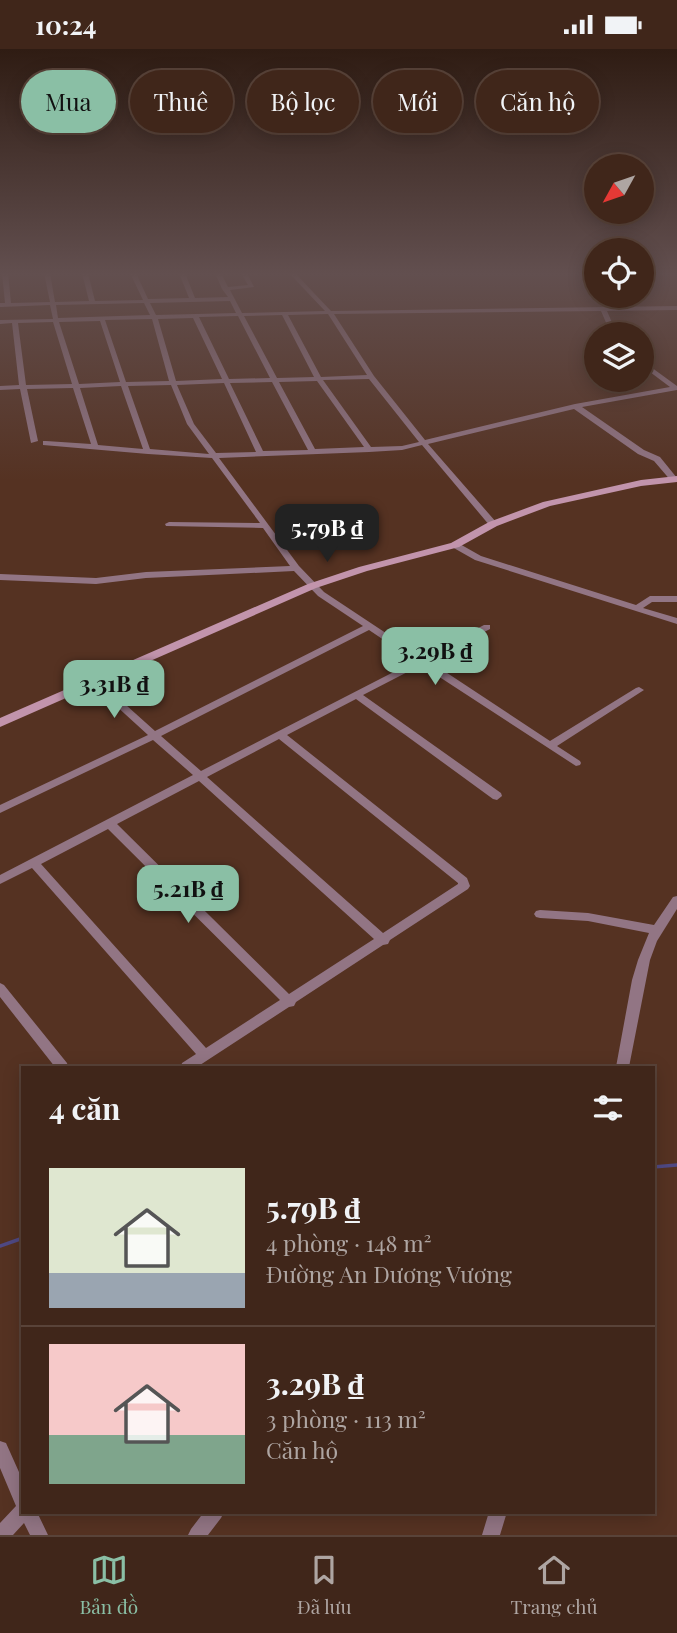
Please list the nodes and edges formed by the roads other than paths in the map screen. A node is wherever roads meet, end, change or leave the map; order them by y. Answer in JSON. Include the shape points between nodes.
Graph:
{"nodes":[{"id":1,"x":18,"y":342,"type":"edge"},
{"id":2,"x":63,"y":342,"type":"edge"},
{"id":3,"x":110,"y":342,"type":"edge"},
{"id":4,"x":161,"y":342,"type":"edge"},
{"id":5,"x":208,"y":342,"type":"edge"},
{"id":6,"x":254,"y":342,"type":"edge"},
{"id":7,"x":300,"y":342,"type":"edge"},
{"id":8,"x":349,"y":342,"type":"edge"},
{"id":9,"x":654,"y":372,"type":"edge"},
{"id":10,"x":371,"y":377,"type":"junction"},
{"id":11,"x":318,"y":378,"type":"junction"},
{"id":12,"x":274,"y":380,"type":"junction"},
{"id":13,"x":227,"y":381,"type":"junction"},
{"id":14,"x":173,"y":383,"type":"junction"},
{"id":15,"x":125,"y":384,"type":"junction"},
{"id":16,"x":77,"y":386,"type":"junction"},
{"id":17,"x":23,"y":387,"type":"junction"},
{"id":18,"x":0,"y":388,"type":"edge"},
{"id":19,"x":676,"y":388,"type":"edge"},
{"id":20,"x":575,"y":406,"type":"junction"},
{"id":21,"x":34,"y":441,"type":"dead end"},
{"id":22,"x":46,"y":443,"type":"dead end"},
{"id":23,"x":424,"y":444,"type":"junction"},
{"id":24,"x":95,"y":447,"type":"junction"},
{"id":25,"x":369,"y":450,"type":"junction"},
{"id":26,"x":148,"y":451,"type":"junction"},
{"id":27,"x":313,"y":452,"type":"junction"},
{"id":28,"x":261,"y":454,"type":"junction"},
{"id":29,"x":215,"y":456,"type":"junction"},
{"id":30,"x":676,"y":480,"type":"edge"},
{"id":31,"x":170,"y":522,"type":"dead end"},
{"id":32,"x":493,"y":524,"type":"junction"},
{"id":33,"x":265,"y":526,"type":"junction"},
{"id":34,"x":454,"y":545,"type":"junction"},
{"id":35,"x":296,"y":568,"type":"junction"},
{"id":36,"x":0,"y":577,"type":"edge"},
{"id":37,"x":312,"y":586,"type":"junction"},
{"id":38,"x":677,"y":599,"type":"edge"},
{"id":39,"x":637,"y":608,"type":"junction"},
{"id":40,"x":677,"y":621,"type":"edge"},
{"id":41,"x":370,"y":626,"type":"junction"},
{"id":42,"x":487,"y":627,"type":"dead end"},
{"id":43,"x":423,"y":661,"type":"junction"},
{"id":44,"x":94,"y":681,"type":"junction"},
{"id":45,"x":639,"y":690,"type":"dead end"},
{"id":46,"x":358,"y":696,"type":"junction"},
{"id":47,"x":0,"y":723,"type":"edge"},
{"id":48,"x":155,"y":735,"type":"junction"},
{"id":49,"x":280,"y":735,"type":"junction"},
{"id":50,"x":550,"y":746,"type":"junction"},
{"id":51,"x":576,"y":763,"type":"dead end"},
{"id":52,"x":199,"y":777,"type":"junction"},
{"id":53,"x":497,"y":796,"type":"dead end"},
{"id":54,"x":0,"y":809,"type":"edge"},
{"id":55,"x":110,"y":824,"type":"junction"},
{"id":56,"x":35,"y":864,"type":"junction"},
{"id":57,"x":0,"y":880,"type":"edge"},
{"id":58,"x":677,"y":900,"type":"edge"},
{"id":59,"x":540,"y":914,"type":"dead end"},
{"id":60,"x":655,"y":930,"type":"junction"},
{"id":61,"x":384,"y":941,"type":"junction"},
{"id":62,"x":0,"y":988,"type":"edge"},
{"id":63,"x":290,"y":1002,"type":"junction"},
{"id":64,"x":205,"y":1055,"type":"junction"},
{"id":65,"x":61,"y":1066,"type":"edge"},
{"id":66,"x":188,"y":1066,"type":"edge"},
{"id":67,"x":622,"y":1066,"type":"edge"},
{"id":68,"x":0,"y":1449,"type":"edge"},
{"id":69,"x":21,"y":1496,"type":"edge"},
{"id":70,"x":21,"y":1513,"type":"edge"},
{"id":71,"x":30,"y":1514,"type":"edge"},
{"id":72,"x":213,"y":1514,"type":"edge"},
{"id":73,"x":497,"y":1514,"type":"edge"},
{"id":74,"x":2,"y":1535,"type":"edge"},
{"id":75,"x":39,"y":1535,"type":"edge"},
{"id":76,"x":197,"y":1535,"type":"edge"},
{"id":77,"x":491,"y":1535,"type":"edge"}],
"edges":[{"from":1,"to":17,"type":"street"},
{"from":2,"to":16,"type":"street"},
{"from":3,"to":15,"type":"street"},
{"from":4,"to":14,"type":"street"},
{"from":5,"to":13,"type":"street"},
{"from":6,"to":12,"type":"street"},
{"from":7,"to":11,"type":"street"},
{"from":8,"to":10,"type":"street"},
{"from":9,"to":19,"type":"street"},
{"from":10,"to":11,"type":"street"},
{"from":10,"to":23,"type":"street"},
{"from":11,"to":12,"type":"street"},
{"from":11,"to":25,"type":"street"},
{"from":12,"to":13,"type":"street"},
{"from":12,"to":27,"type":"street"},
{"from":13,"to":14,"type":"street"},
{"from":13,"to":28,"type":"street"},
{"from":14,"to":15,"type":"street"},
{"from":14,"to":29,"type":"street","via":[[191,424]]},
{"from":15,"to":16,"type":"street"},
{"from":15,"to":26,"type":"street"},
{"from":16,"to":17,"type":"street"},
{"from":16,"to":24,"type":"street"},
{"from":17,"to":18,"type":"street"},
{"from":17,"to":21,"type":"street"},
{"from":19,"to":20,"type":"street"},
{"from":20,"to":23,"type":"street"},
{"from":20,"to":30,"type":"street","via":[[657,459]]},
{"from":22,"to":24,"type":"street"},
{"from":23,"to":25,"type":"street"},
{"from":23,"to":32,"type":"street"},
{"from":24,"to":26,"type":"street"},
{"from":25,"to":27,"type":"street"},
{"from":26,"to":29,"type":"street"},
{"from":27,"to":28,"type":"street"},
{"from":28,"to":29,"type":"street"},
{"from":29,"to":33,"type":"street"},
{"from":30,"to":32,"type":"main road","via":[[574,496]]},
{"from":31,"to":33,"type":"street"},
{"from":32,"to":34,"type":"main road"},
{"from":33,"to":35,"type":"street"},
{"from":34,"to":37,"type":"main road"},
{"from":34,"to":39,"type":"street","via":[[478,558]]},
{"from":35,"to":36,"type":"street","via":[[96,581]]},
{"from":35,"to":37,"type":"street"},
{"from":37,"to":41,"type":"street"},
{"from":37,"to":44,"type":"main road"},
{"from":38,"to":39,"type":"street","via":[[650,599]]},
{"from":39,"to":40,"type":"street"},
{"from":41,"to":43,"type":"street"},
{"from":41,"to":48,"type":"street"},
{"from":42,"to":43,"type":"street"},
{"from":43,"to":46,"type":"street"},
{"from":43,"to":50,"type":"street"},
{"from":44,"to":47,"type":"main road"},
{"from":44,"to":48,"type":"street"},
{"from":45,"to":50,"type":"street"},
{"from":46,"to":49,"type":"street"},
{"from":46,"to":53,"type":"street"},
{"from":48,"to":52,"type":"street"},
{"from":48,"to":54,"type":"street"},
{"from":49,"to":52,"type":"street"},
{"from":49,"to":61,"type":"street","via":[[463,881],[463,890]]},
{"from":50,"to":51,"type":"street"},
{"from":52,"to":55,"type":"street"},
{"from":52,"to":61,"type":"street"},
{"from":55,"to":56,"type":"street"},
{"from":55,"to":63,"type":"street"},
{"from":56,"to":57,"type":"street"},
{"from":56,"to":64,"type":"street"},
{"from":58,"to":60,"type":"street"},
{"from":59,"to":60,"type":"street","via":[[588,917]]},
{"from":60,"to":67,"type":"street","via":[[638,974]]},
{"from":61,"to":63,"type":"street"},
{"from":62,"to":65,"type":"street"},
{"from":63,"to":64,"type":"street"},
{"from":64,"to":66,"type":"street"},
{"from":68,"to":69,"type":"street"},
{"from":70,"to":74,"type":"street"},
{"from":71,"to":75,"type":"street"},
{"from":72,"to":76,"type":"street"},
{"from":73,"to":77,"type":"street"}]}
